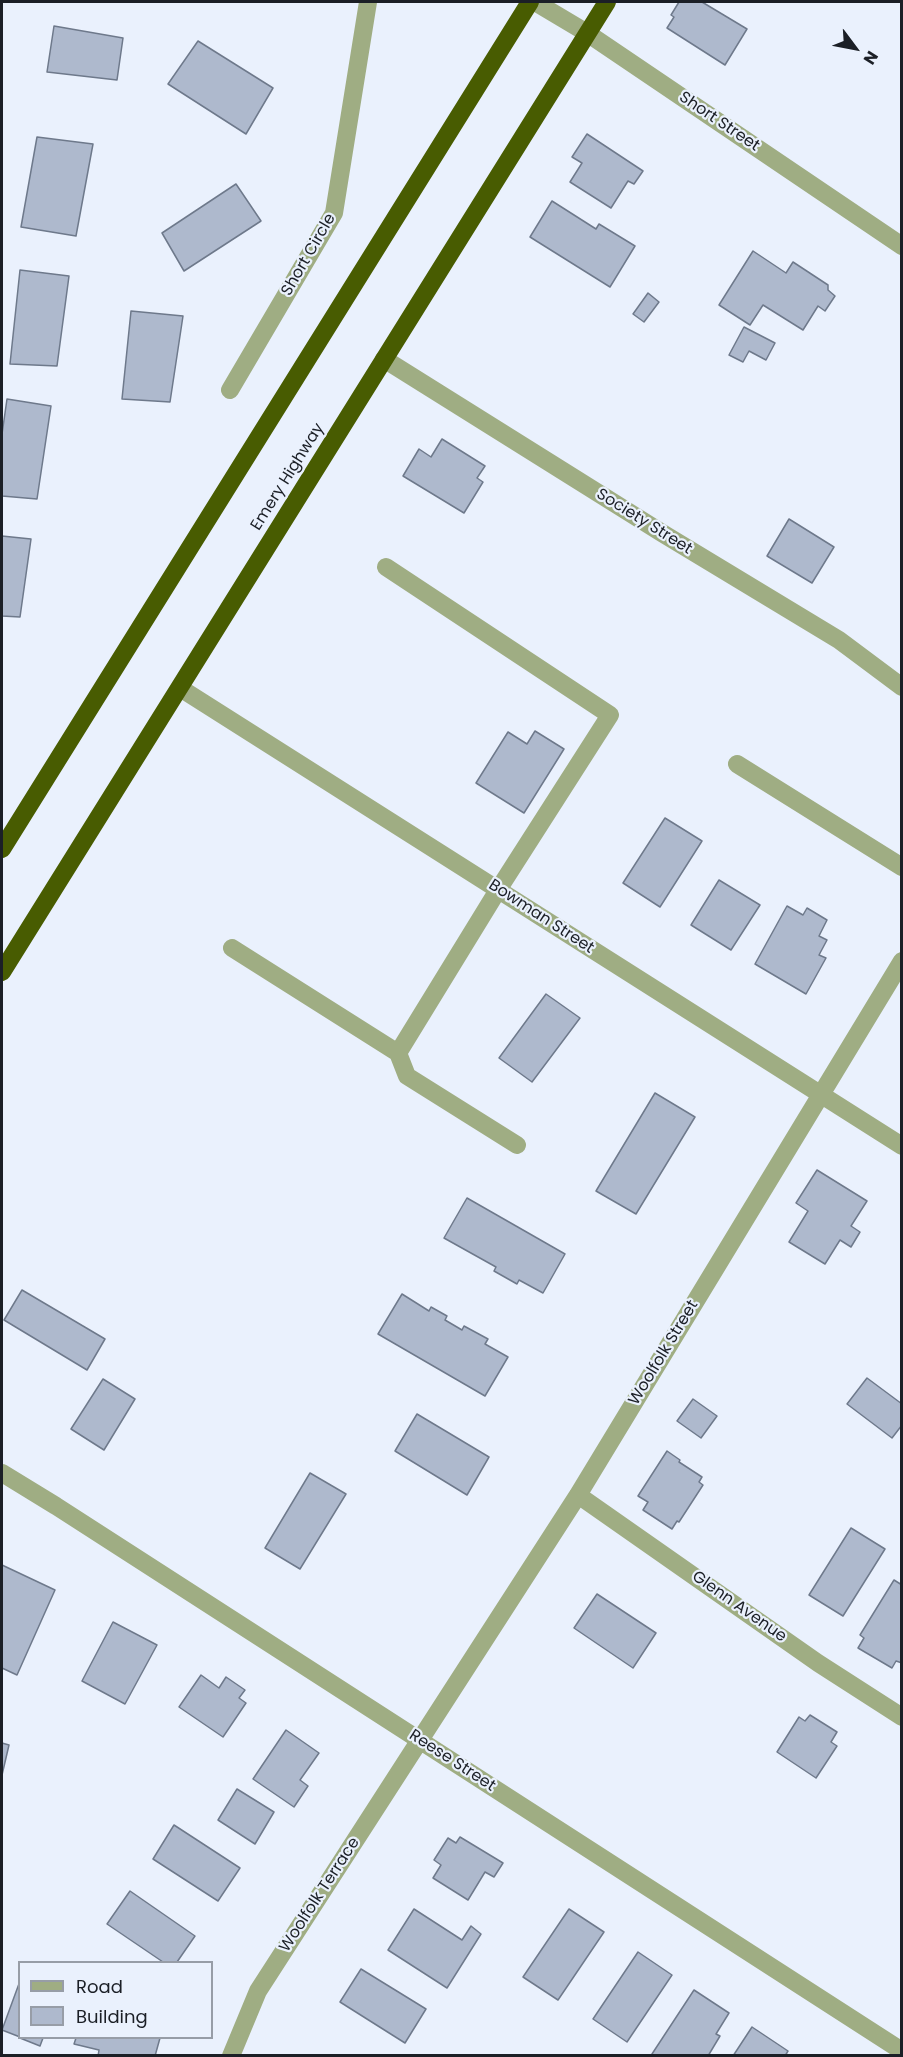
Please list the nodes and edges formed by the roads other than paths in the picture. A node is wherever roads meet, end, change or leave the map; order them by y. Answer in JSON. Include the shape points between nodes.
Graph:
{"nodes":[{"id":1,"x":369,"y":2,"type":"edge"},
{"id":2,"x":533,"y":2,"type":"edge"},
{"id":3,"x":607,"y":2,"type":"edge"},
{"id":4,"x":587,"y":33,"type":"junction"},
{"id":5,"x":902,"y":246,"type":"edge"},
{"id":6,"x":384,"y":359,"type":"junction"},
{"id":7,"x":230,"y":390,"type":"dead end"},
{"id":8,"x":386,"y":567,"type":"dead end"},
{"id":9,"x":902,"y":687,"type":"edge"},
{"id":10,"x":180,"y":688,"type":"junction"},
{"id":11,"x":737,"y":764,"type":"dead end"},
{"id":12,"x":2,"y":849,"type":"edge"},
{"id":13,"x":902,"y":867,"type":"edge"},
{"id":14,"x":498,"y":890,"type":"junction"},
{"id":15,"x":232,"y":948,"type":"dead end"},
{"id":16,"x":902,"y":961,"type":"edge"},
{"id":17,"x":2,"y":972,"type":"edge"},
{"id":18,"x":398,"y":1053,"type":"junction"},
{"id":19,"x":820,"y":1095,"type":"junction"},
{"id":20,"x":517,"y":1145,"type":"dead end"},
{"id":21,"x":902,"y":1146,"type":"edge"},
{"id":22,"x":2,"y":1473,"type":"edge"},
{"id":23,"x":578,"y":1495,"type":"junction"},
{"id":24,"x":902,"y":1717,"type":"edge"},
{"id":25,"x":420,"y":1740,"type":"junction"},
{"id":26,"x":902,"y":2051,"type":"edge"},
{"id":27,"x":231,"y":2055,"type":"edge"}],
"edges":[{"from":1,"to":7,"type":"street","name":"Short Circle","via":[[334,213]]},
{"from":2,"to":4,"type":"street","name":"Short Street"},
{"from":2,"to":12,"type":"highway"},
{"from":3,"to":4,"type":"highway","name":"Emery Highway"},
{"from":4,"to":5,"type":"street","name":"Short Street"},
{"from":4,"to":6,"type":"highway","name":"Emery Highway"},
{"from":6,"to":9,"type":"street","name":"Society Street","via":[[839,640]]},
{"from":6,"to":10,"type":"highway","name":"Emery Highway"},
{"from":8,"to":14,"type":"street","via":[[610,715]]},
{"from":10,"to":14,"type":"street","name":"Bowman Street"},
{"from":10,"to":17,"type":"highway","name":"Emery Highway"},
{"from":11,"to":13,"type":"street"},
{"from":14,"to":18,"type":"street"},
{"from":14,"to":19,"type":"street","name":"Bowman Street"},
{"from":15,"to":18,"type":"street"},
{"from":16,"to":19,"type":"street","name":"Woolfolk Street"},
{"from":18,"to":20,"type":"street","via":[[407,1076]]},
{"from":19,"to":21,"type":"street","name":"Bowman Street"},
{"from":19,"to":23,"type":"street","name":"Woolfolk Street"},
{"from":22,"to":25,"type":"street","name":"Reese Street"},
{"from":23,"to":24,"type":"street","name":"Glenn Avenue"},
{"from":23,"to":25,"type":"street","name":"Woolfolk Street"},
{"from":25,"to":26,"type":"street","name":"Reese Street"},
{"from":25,"to":27,"type":"street","name":"Woolfolk Terrace","via":[[258,1991]]}]}
